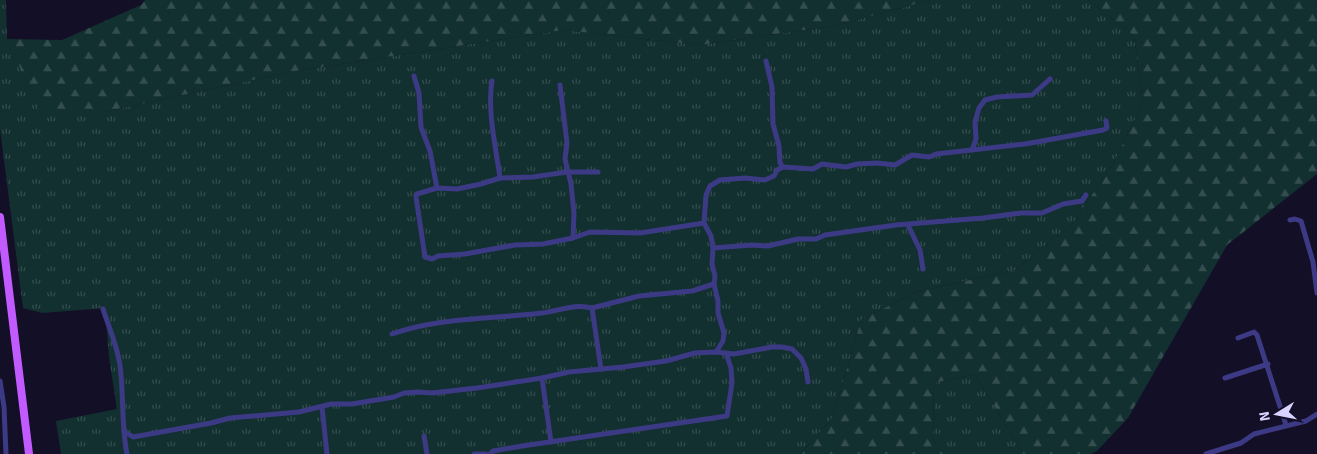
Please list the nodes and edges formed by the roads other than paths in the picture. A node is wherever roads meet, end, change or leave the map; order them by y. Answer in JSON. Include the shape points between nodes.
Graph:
{"nodes":[{"id":1,"x":766,"y":61,"type":"dead end"},
{"id":2,"x":414,"y":76,"type":"dead end"},
{"id":3,"x":1050,"y":80,"type":"dead end"},
{"id":4,"x":492,"y":81,"type":"dead end"},
{"id":5,"x":560,"y":85,"type":"dead end"},
{"id":6,"x":1106,"y":121,"type":"dead end"},
{"id":7,"x":972,"y":150,"type":"junction"},
{"id":8,"x":782,"y":167,"type":"junction"},
{"id":9,"x":567,"y":172,"type":"junction"},
{"id":10,"x":598,"y":172,"type":"dead end"},
{"id":11,"x":500,"y":178,"type":"junction"},
{"id":12,"x":437,"y":188,"type":"junction"},
{"id":13,"x":1086,"y":196,"type":"dead end"},
{"id":14,"x":0,"y":217,"type":"edge"},
{"id":15,"x":1290,"y":220,"type":"dead end"},
{"id":16,"x":704,"y":223,"type":"junction"},
{"id":17,"x":908,"y":225,"type":"junction"},
{"id":18,"x":573,"y":238,"type":"junction"},
{"id":19,"x":713,"y":248,"type":"junction"},
{"id":20,"x":923,"y":269,"type":"dead end"},
{"id":21,"x":714,"y":284,"type":"junction"},
{"id":22,"x":9,"y":286,"type":"junction"},
{"id":23,"x":0,"y":287,"type":"edge"},
{"id":24,"x":1317,"y":292,"type":"edge"},
{"id":25,"x":592,"y":308,"type":"junction"},
{"id":26,"x":103,"y":309,"type":"dead end"},
{"id":27,"x":392,"y":334,"type":"dead end"},
{"id":28,"x":1238,"y":338,"type":"dead end"},
{"id":29,"x":716,"y":352,"type":"junction"},
{"id":30,"x":726,"y":353,"type":"junction"},
{"id":31,"x":1268,"y":364,"type":"junction"},
{"id":32,"x":601,"y":369,"type":"junction"},
{"id":33,"x":542,"y":378,"type":"junction"},
{"id":34,"x":1225,"y":378,"type":"dead end"},
{"id":35,"x":0,"y":381,"type":"edge"},
{"id":36,"x":808,"y":382,"type":"dead end"},
{"id":37,"x":322,"y":407,"type":"junction"},
{"id":38,"x":1317,"y":414,"type":"edge"},
{"id":39,"x":1286,"y":425,"type":"junction"},
{"id":40,"x":124,"y":431,"type":"junction"},
{"id":41,"x":424,"y":436,"type":"dead end"},
{"id":42,"x":551,"y":442,"type":"junction"},
{"id":43,"x":6,"y":454,"type":"edge"},
{"id":44,"x":29,"y":454,"type":"edge"},
{"id":45,"x":127,"y":454,"type":"edge"},
{"id":46,"x":327,"y":454,"type":"edge"},
{"id":47,"x":427,"y":454,"type":"edge"},
{"id":48,"x":474,"y":454,"type":"edge"},
{"id":49,"x":486,"y":454,"type":"edge"},
{"id":50,"x":490,"y":454,"type":"edge"},
{"id":51,"x":1206,"y":454,"type":"edge"}],
"edges":[{"from":1,"to":8,"type":"street"},
{"from":2,"to":12,"type":"street","via":[[419,93],[421,127],[430,150]]},
{"from":3,"to":7,"type":"street","via":[[1032,95],[985,100],[975,122],[976,139]]},
{"from":4,"to":11,"type":"street","via":[[492,121]]},
{"from":5,"to":9,"type":"street","via":[[566,128]]},
{"from":6,"to":7,"type":"street","via":[[1107,128],[1103,130]]},
{"from":7,"to":8,"type":"street","via":[[936,154],[929,158],[912,155],[895,165],[877,163],[846,167],[822,164],[813,169]]},
{"from":8,"to":16,"type":"street","via":[[766,180],[733,178],[710,186],[706,195]]},
{"from":9,"to":10,"type":"street"},
{"from":9,"to":11,"type":"street"},
{"from":9,"to":18,"type":"street","via":[[574,213]]},
{"from":11,"to":12,"type":"street","via":[[457,189]]},
{"from":12,"to":18,"type":"street","via":[[416,197],[425,257],[432,259]]},
{"from":13,"to":17,"type":"street","via":[[1082,201],[1063,204],[1042,213]]},
{"from":14,"to":22,"type":"main road"},
{"from":15,"to":24,"type":"street","via":[[1301,221],[1313,262]]},
{"from":16,"to":18,"type":"street","via":[[640,233],[590,232]]},
{"from":16,"to":19,"type":"street"},
{"from":17,"to":19,"type":"street","via":[[866,228],[768,246]]},
{"from":17,"to":20,"type":"street","via":[[920,250]]},
{"from":19,"to":21,"type":"street"},
{"from":21,"to":25,"type":"street","via":[[692,291],[639,296]]},
{"from":21,"to":29,"type":"street","via":[[724,333]]},
{"from":22,"to":23,"type":"street"},
{"from":22,"to":44,"type":"main road"},
{"from":25,"to":27,"type":"street","via":[[570,307],[544,313],[438,323]]},
{"from":25,"to":32,"type":"street"},
{"from":26,"to":40,"type":"street","via":[[116,343],[120,365]]},
{"from":28,"to":31,"type":"street","via":[[1254,332],[1257,334]]},
{"from":29,"to":30,"type":"street"},
{"from":29,"to":32,"type":"street"},
{"from":30,"to":36,"type":"street","via":[[772,347],[792,349],[801,358]]},
{"from":30,"to":42,"type":"street","via":[[732,383],[727,416]]},
{"from":31,"to":34,"type":"street"},
{"from":31,"to":39,"type":"street"},
{"from":32,"to":33,"type":"street"},
{"from":33,"to":37,"type":"street","via":[[432,393],[404,393],[378,400]]},
{"from":33,"to":42,"type":"street"},
{"from":35,"to":43,"type":"street"},
{"from":37,"to":40,"type":"street","via":[[230,418],[133,436]]},
{"from":37,"to":46,"type":"street"},
{"from":38,"to":39,"type":"street","via":[[1306,421]]},
{"from":39,"to":51,"type":"street"},
{"from":40,"to":45,"type":"street"},
{"from":41,"to":47,"type":"street"},
{"from":42,"to":50,"type":"street"},
{"from":48,"to":49,"type":"street"}]}
